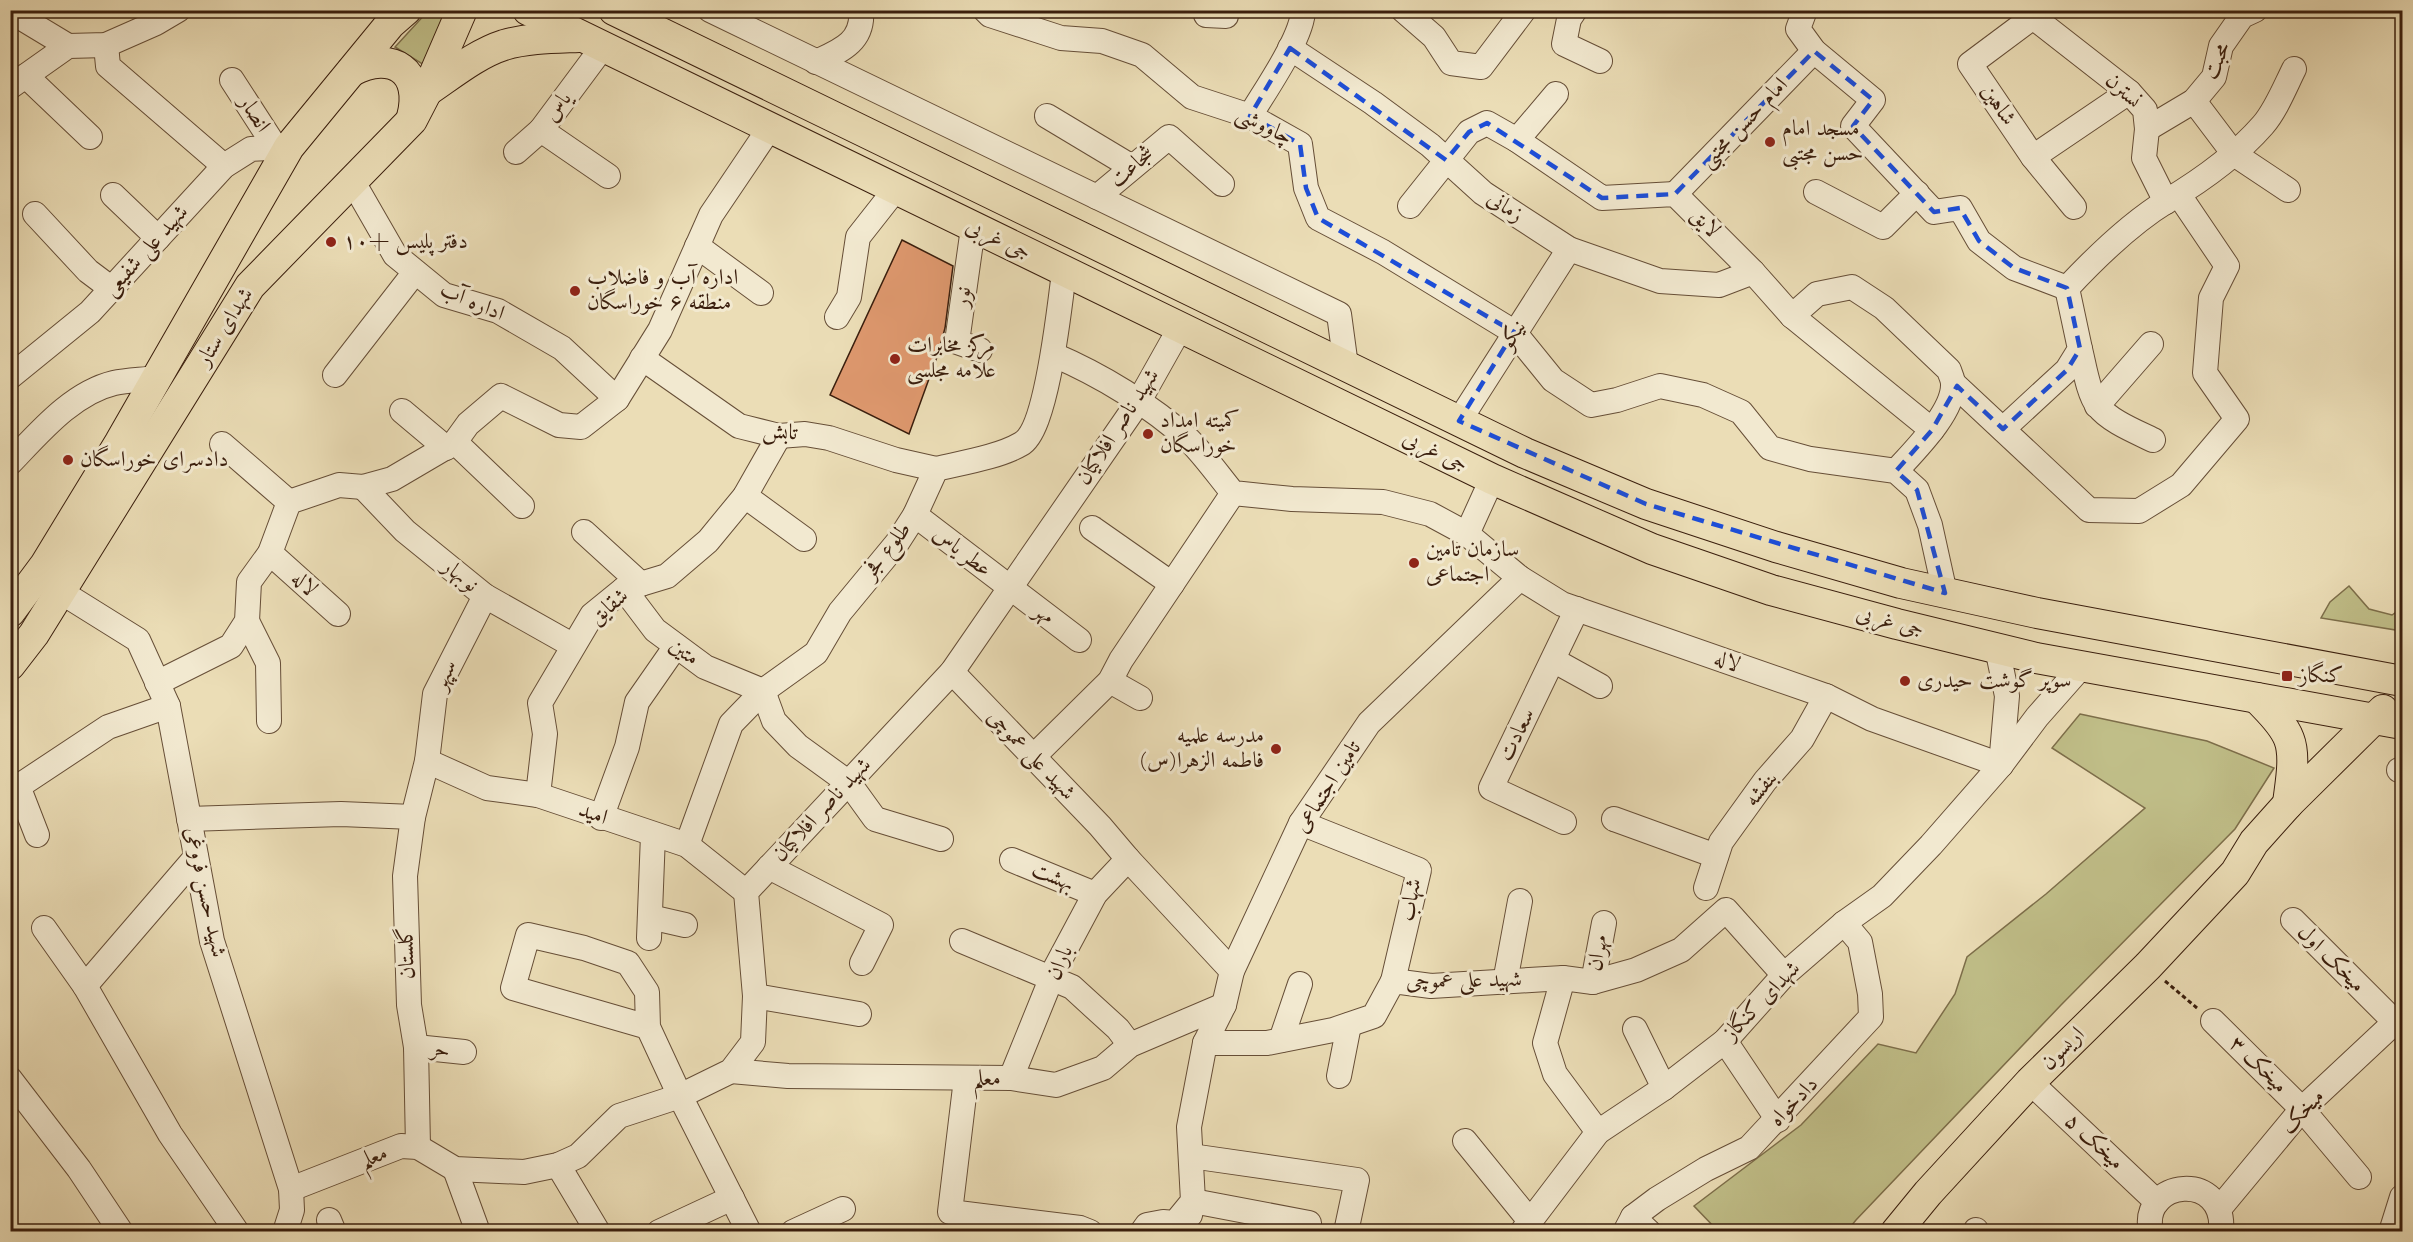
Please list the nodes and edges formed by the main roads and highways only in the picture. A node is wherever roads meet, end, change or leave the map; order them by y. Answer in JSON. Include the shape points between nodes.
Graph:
{"nodes":[{"id":1,"x":462,"y":10,"type":"edge"},
{"id":2,"x":528,"y":10,"type":"edge"},
{"id":3,"x":620,"y":11,"type":"edge"},
{"id":4,"x":397,"y":15,"type":"edge"},
{"id":5,"x":591,"y":42,"type":"junction"},
{"id":6,"x":352,"y":71,"type":"junction"},
{"id":7,"x":427,"y":91,"type":"junction"},
{"id":8,"x":411,"y":120,"type":"junction"},
{"id":9,"x":16,"y":594,"type":"edge"},
{"id":10,"x":10,"y":665,"type":"edge"},
{"id":11,"x":2403,"y":681,"type":"edge"},
{"id":12,"x":2403,"y":691,"type":"edge"},
{"id":13,"x":2257,"y":698,"type":"junction"},
{"id":14,"x":2393,"y":720,"type":"edge"},
{"id":15,"x":2288,"y":804,"type":"junction"},
{"id":16,"x":2235,"y":873,"type":"junction"},
{"id":17,"x":1896,"y":1232,"type":"edge"}],
"edges":[{"from":1,"to":7,"type":"main road","name":"شهدای ستار"},
{"from":2,"to":5,"type":"main road","name":"جی غربی"},
{"from":3,"to":11,"type":"main road","name":"جی غربی","via":[[1525,453],[1646,504],[1901,583],[2037,613]]},
{"from":4,"to":6,"type":"main road","name":"شهدای ستار"},
{"from":5,"to":7,"type":"main road","via":[[541,38],[503,45]]},
{"from":5,"to":13,"type":"main road","name":"جی غربی","via":[[1492,479],[1652,549],[1771,590],[1997,648]]},
{"from":6,"to":8,"type":"main road","via":[[380,62],[408,73],[415,85]]},
{"from":6,"to":9,"type":"main road","name":"شهدای ستار","via":[[282,147],[114,451]]},
{"from":7,"to":8,"type":"main road","name":"شهدای ستار"},
{"from":8,"to":10,"type":"main road","name":"شهدای ستار","via":[[250,286],[61,592]]},
{"from":12,"to":14,"type":"main road"},
{"from":13,"to":14,"type":"main road","name":"جی غربی"},
{"from":13,"to":15,"type":"main road","via":[[2289,739]]},
{"from":14,"to":15,"type":"main road","name":"اریسون"},
{"from":14,"to":16,"type":"main road","name":"اریسون","via":[[2266,855]]},
{"from":15,"to":16,"type":"main road","name":"اریسون","via":[[2254,842]]},
{"from":16,"to":17,"type":"main road","name":"اریسون","via":[[2148,966],[2030,1082]]}]}
